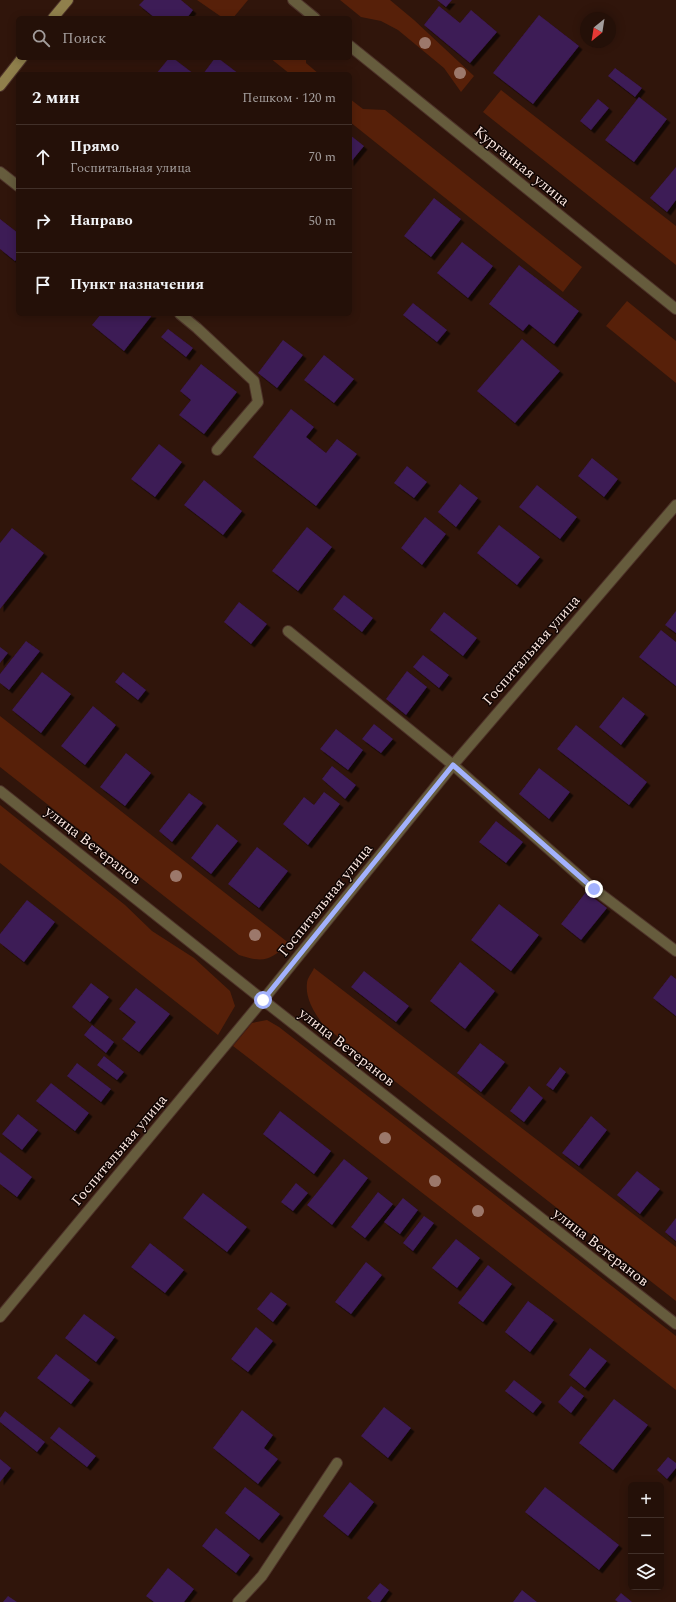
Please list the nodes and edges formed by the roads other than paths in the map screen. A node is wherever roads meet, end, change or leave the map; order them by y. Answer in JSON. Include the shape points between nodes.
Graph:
{"nodes":[{"id":1,"x":68,"y":0,"type":"edge"},
{"id":2,"x":293,"y":0,"type":"edge"},
{"id":3,"x":56,"y":16,"type":"edge"},
{"id":4,"x":313,"y":16,"type":"edge"},
{"id":5,"x":352,"y":48,"type":"edge"},
{"id":6,"x":20,"y":60,"type":"edge"},
{"id":7,"x":0,"y":86,"type":"edge"},
{"id":8,"x":0,"y":172,"type":"edge"},
{"id":9,"x":16,"y":184,"type":"edge"},
{"id":10,"x":676,"y":309,"type":"edge"},
{"id":11,"x":182,"y":316,"type":"edge"},
{"id":12,"x":217,"y":450,"type":"dead end"},
{"id":13,"x":676,"y":505,"type":"edge"},
{"id":14,"x":288,"y":631,"type":"dead end"},
{"id":15,"x":453,"y":765,"type":"junction"},
{"id":16,"x":0,"y":791,"type":"edge"},
{"id":17,"x":676,"y":951,"type":"edge"},
{"id":18,"x":263,"y":1000,"type":"junction"},
{"id":19,"x":0,"y":1317,"type":"edge"},
{"id":20,"x":676,"y":1324,"type":"edge"},
{"id":21,"x":337,"y":1463,"type":"dead end"},
{"id":22,"x":238,"y":1602,"type":"edge"}],
"edges":[{"from":1,"to":3,"type":"main road"},
{"from":2,"to":4,"type":"street"},
{"from":5,"to":10,"type":"street","name":"Курганная улица"},
{"from":6,"to":7,"type":"main road"},
{"from":8,"to":9,"type":"street"},
{"from":11,"to":12,"type":"street","via":[[254,381],[258,402]]},
{"from":13,"to":15,"type":"street","name":"Госпитальная улица"},
{"from":14,"to":15,"type":"street"},
{"from":15,"to":17,"type":"street","via":[[594,889]]},
{"from":15,"to":18,"type":"street","name":"Госпитальная улица"},
{"from":16,"to":18,"type":"street","name":"улица Ветеранов"},
{"from":18,"to":19,"type":"street","name":"Госпитальная улица"},
{"from":18,"to":20,"type":"street","name":"улица Ветеранов"},
{"from":21,"to":22,"type":"street","via":[[262,1576]]}]}
